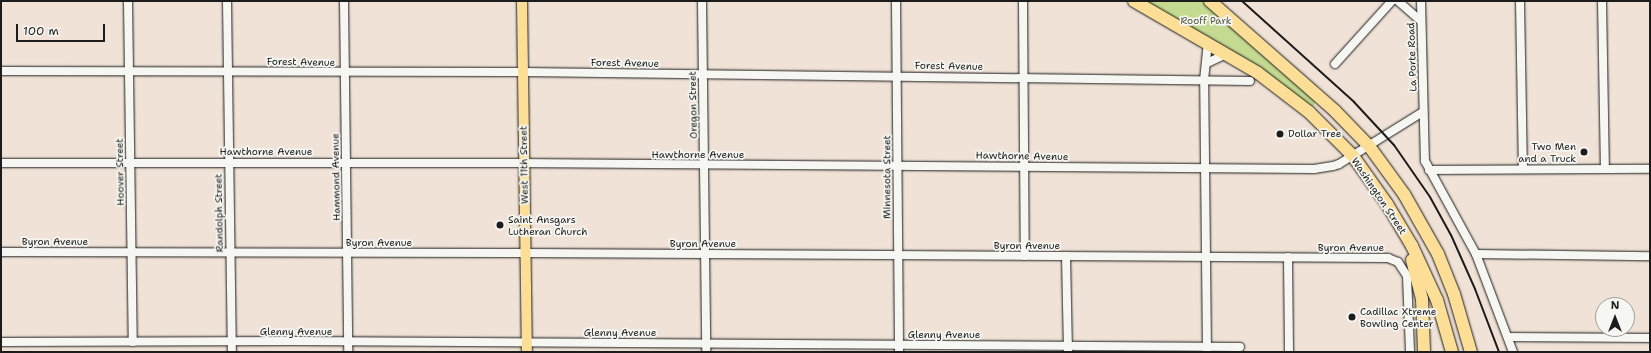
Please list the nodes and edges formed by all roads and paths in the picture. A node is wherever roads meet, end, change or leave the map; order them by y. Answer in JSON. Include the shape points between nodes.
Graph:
{"nodes":[{"id":1,"x":128,"y":1,"type":"edge"},
{"id":2,"x":227,"y":1,"type":"edge"},
{"id":3,"x":344,"y":1,"type":"edge"},
{"id":4,"x":522,"y":1,"type":"edge"},
{"id":5,"x":702,"y":1,"type":"edge"},
{"id":6,"x":896,"y":1,"type":"edge"},
{"id":7,"x":1023,"y":1,"type":"edge"},
{"id":8,"x":1134,"y":1,"type":"edge"},
{"id":9,"x":1210,"y":1,"type":"edge"},
{"id":10,"x":1392,"y":1,"type":"edge"},
{"id":11,"x":1398,"y":1,"type":"edge"},
{"id":12,"x":1421,"y":1,"type":"edge"},
{"id":13,"x":1520,"y":1,"type":"edge"},
{"id":14,"x":1602,"y":1,"type":"edge"},
{"id":15,"x":1421,"y":21,"type":"junction"},
{"id":16,"x":1208,"y":44,"type":"junction"},
{"id":17,"x":1226,"y":54,"type":"junction"},
{"id":18,"x":1207,"y":62,"type":"junction"},
{"id":19,"x":1335,"y":64,"type":"dead end"},
{"id":20,"x":1,"y":71,"type":"edge"},
{"id":21,"x":129,"y":71,"type":"junction"},
{"id":22,"x":227,"y":71,"type":"junction"},
{"id":23,"x":345,"y":72,"type":"junction"},
{"id":24,"x":523,"y":72,"type":"junction"},
{"id":25,"x":703,"y":74,"type":"junction"},
{"id":26,"x":896,"y":75,"type":"junction"},
{"id":27,"x":1023,"y":77,"type":"junction"},
{"id":28,"x":1204,"y":80,"type":"junction"},
{"id":29,"x":1250,"y":81,"type":"dead end"},
{"id":30,"x":1423,"y":112,"type":"junction"},
{"id":31,"x":1369,"y":146,"type":"junction"},
{"id":32,"x":1353,"y":156,"type":"junction"},
{"id":33,"x":130,"y":162,"type":"junction"},
{"id":34,"x":228,"y":162,"type":"junction"},
{"id":35,"x":346,"y":162,"type":"junction"},
{"id":36,"x":1,"y":163,"type":"edge"},
{"id":37,"x":523,"y":163,"type":"junction"},
{"id":38,"x":704,"y":165,"type":"junction"},
{"id":39,"x":898,"y":165,"type":"junction"},
{"id":40,"x":1024,"y":166,"type":"junction"},
{"id":41,"x":1205,"y":168,"type":"junction"},
{"id":42,"x":1523,"y":168,"type":"junction"},
{"id":43,"x":1605,"y":169,"type":"junction"},
{"id":44,"x":1650,"y":169,"type":"edge"},
{"id":45,"x":1430,"y":170,"type":"junction"},
{"id":46,"x":1387,"y":204,"type":"junction"},
{"id":47,"x":1,"y":252,"type":"edge"},
{"id":48,"x":131,"y":252,"type":"junction"},
{"id":49,"x":230,"y":252,"type":"junction"},
{"id":50,"x":525,"y":252,"type":"junction"},
{"id":51,"x":347,"y":253,"type":"junction"},
{"id":52,"x":705,"y":254,"type":"junction"},
{"id":53,"x":1476,"y":254,"type":"junction"},
{"id":54,"x":898,"y":255,"type":"junction"},
{"id":55,"x":1025,"y":256,"type":"junction"},
{"id":56,"x":1066,"y":256,"type":"junction"},
{"id":57,"x":1650,"y":256,"type":"edge"},
{"id":58,"x":1206,"y":257,"type":"junction"},
{"id":59,"x":1288,"y":257,"type":"junction"},
{"id":60,"x":1508,"y":337,"type":"junction"},
{"id":61,"x":1650,"y":338,"type":"edge"},
{"id":62,"x":1,"y":342,"type":"edge"},
{"id":63,"x":133,"y":342,"type":"junction"},
{"id":64,"x":232,"y":342,"type":"junction"},
{"id":65,"x":348,"y":342,"type":"junction"},
{"id":66,"x":527,"y":347,"type":"edge"},
{"id":67,"x":1240,"y":347,"type":"dead end"},
{"id":68,"x":706,"y":348,"type":"edge"},
{"id":69,"x":899,"y":348,"type":"edge"},
{"id":70,"x":1068,"y":349,"type":"edge"},
{"id":71,"x":1207,"y":349,"type":"edge"},
{"id":72,"x":232,"y":352,"type":"edge"},
{"id":73,"x":348,"y":352,"type":"edge"},
{"id":74,"x":1289,"y":352,"type":"edge"},
{"id":75,"x":1410,"y":352,"type":"edge"},
{"id":76,"x":1424,"y":352,"type":"edge"},
{"id":77,"x":1452,"y":352,"type":"edge"},
{"id":78,"x":1472,"y":352,"type":"edge"},
{"id":79,"x":1513,"y":352,"type":"edge"}],
"edges":[{"from":1,"to":21,"type":"street","name":"Hoover Street"},
{"from":2,"to":22,"type":"street","name":"Randolph Street"},
{"from":3,"to":23,"type":"street","name":"Hammond Avenue"},
{"from":4,"to":24,"type":"main road","name":"West 11th Street"},
{"from":5,"to":25,"type":"street","name":"Oregon Street"},
{"from":6,"to":26,"type":"street","name":"Minnesota Street"},
{"from":7,"to":27,"type":"street"},
{"from":8,"to":16,"type":"highway","name":"Washington Street"},
{"from":9,"to":31,"type":"highway","name":"Washington Street","via":[[1335,111]]},
{"from":10,"to":19,"type":"street"},
{"from":11,"to":15,"type":"street"},
{"from":12,"to":15,"type":"street","name":"La Porte Road"},
{"from":13,"to":42,"type":"street"},
{"from":14,"to":43,"type":"street"},
{"from":15,"to":30,"type":"street","name":"La Porte Road"},
{"from":16,"to":17,"type":"highway","name":"Washington Street"},
{"from":16,"to":18,"type":"street"},
{"from":17,"to":18,"type":"street"},
{"from":17,"to":32,"type":"highway","name":"Washington Street","via":[[1258,73],[1294,100],[1323,124]]},
{"from":18,"to":28,"type":"street"},
{"from":20,"to":21,"type":"street","name":"Forest Avenue"},
{"from":21,"to":22,"type":"street","name":"Forest Avenue"},
{"from":21,"to":33,"type":"street","name":"Hoover Street"},
{"from":22,"to":23,"type":"street","name":"Forest Avenue"},
{"from":22,"to":34,"type":"street","name":"Randolph Street"},
{"from":23,"to":24,"type":"street","name":"Forest Avenue"},
{"from":23,"to":35,"type":"street","name":"Hammond Avenue"},
{"from":24,"to":25,"type":"street","name":"Forest Avenue"},
{"from":24,"to":37,"type":"main road","name":"West 11th Street"},
{"from":25,"to":26,"type":"street","name":"Forest Avenue"},
{"from":25,"to":38,"type":"street","name":"Oregon Street"},
{"from":26,"to":27,"type":"street","name":"Forest Avenue"},
{"from":26,"to":39,"type":"street","name":"Minnesota Street"},
{"from":27,"to":28,"type":"street","name":"Forest Avenue"},
{"from":27,"to":40,"type":"street"},
{"from":28,"to":29,"type":"street","name":"Forest Avenue"},
{"from":28,"to":41,"type":"street"},
{"from":30,"to":31,"type":"street","name":"Hawthorne Avenue"},
{"from":30,"to":45,"type":"street","name":"La Porte Road","via":[[1425,162]]},
{"from":31,"to":32,"type":"street","name":"Hawthorne Avenue"},
{"from":31,"to":78,"type":"highway","name":"Washington Street","via":[[1404,194],[1438,254],[1454,294]]},
{"from":32,"to":41,"type":"street","name":"Hawthorne Avenue","via":[[1324,168]]},
{"from":32,"to":46,"type":"highway","name":"Washington Street"},
{"from":33,"to":34,"type":"street","name":"Hawthorne Avenue"},
{"from":33,"to":36,"type":"street","name":"Hawthorne Avenue"},
{"from":33,"to":48,"type":"street","name":"Hoover Street"},
{"from":34,"to":35,"type":"street","name":"Hawthorne Avenue"},
{"from":34,"to":49,"type":"street","name":"Randolph Street"},
{"from":35,"to":37,"type":"street","name":"Hawthorne Avenue"},
{"from":35,"to":51,"type":"street","name":"Hammond Avenue"},
{"from":37,"to":38,"type":"street","name":"Hawthorne Avenue"},
{"from":37,"to":50,"type":"main road","name":"West 11th Street"},
{"from":38,"to":39,"type":"street","name":"Hawthorne Avenue"},
{"from":38,"to":52,"type":"street","name":"Oregon Street"},
{"from":39,"to":40,"type":"street","name":"Hawthorne Avenue"},
{"from":39,"to":54,"type":"street","name":"Minnesota Street"},
{"from":40,"to":41,"type":"street","name":"Hawthorne Avenue"},
{"from":40,"to":55,"type":"street"},
{"from":41,"to":58,"type":"street"},
{"from":42,"to":43,"type":"street"},
{"from":42,"to":45,"type":"street"},
{"from":43,"to":44,"type":"street"},
{"from":45,"to":53,"type":"street","name":"La Porte Road"},
{"from":46,"to":76,"type":"highway","via":[[1413,264],[1420,288],[1424,309]]},
{"from":46,"to":77,"type":"highway","name":"Washington Street","via":[[1429,280]]},
{"from":47,"to":48,"type":"street","name":"Byron Avenue"},
{"from":48,"to":49,"type":"street","name":"Byron Avenue"},
{"from":48,"to":63,"type":"street","name":"Hoover Street"},
{"from":49,"to":51,"type":"street","name":"Byron Avenue"},
{"from":49,"to":64,"type":"street","name":"Randolph Street"},
{"from":50,"to":51,"type":"street","name":"Byron Avenue"},
{"from":50,"to":52,"type":"street","name":"Byron Avenue"},
{"from":50,"to":66,"type":"main road","name":"West 11th Street"},
{"from":51,"to":65,"type":"street","name":"Hammond Avenue"},
{"from":52,"to":54,"type":"street","name":"Byron Avenue"},
{"from":52,"to":68,"type":"street","name":"Oregon Street"},
{"from":53,"to":57,"type":"street"},
{"from":53,"to":60,"type":"street","name":"La Porte Road"},
{"from":54,"to":55,"type":"street","name":"Byron Avenue"},
{"from":54,"to":69,"type":"street","name":"Minnesota Street"},
{"from":55,"to":56,"type":"street","name":"Byron Avenue"},
{"from":56,"to":58,"type":"street","name":"Byron Avenue"},
{"from":56,"to":70,"type":"street"},
{"from":58,"to":59,"type":"street","name":"Byron Avenue"},
{"from":58,"to":71,"type":"street"},
{"from":59,"to":74,"type":"street"},
{"from":59,"to":75,"type":"street","name":"Byron Avenue","via":[[1394,259],[1402,266],[1408,282]]},
{"from":60,"to":61,"type":"street"},
{"from":60,"to":79,"type":"street","name":"La Porte Road"},
{"from":62,"to":63,"type":"street","name":"Glenny Avenue"},
{"from":63,"to":64,"type":"street","name":"Glenny Avenue"},
{"from":64,"to":65,"type":"street","name":"Glenny Avenue"},
{"from":64,"to":72,"type":"street","name":"Randolph Street"},
{"from":65,"to":66,"type":"street","name":"Glenny Avenue"},
{"from":65,"to":73,"type":"street","name":"Hammond Avenue"},
{"from":66,"to":68,"type":"street","name":"Glenny Avenue"},
{"from":67,"to":71,"type":"street","name":"Glenny Avenue"},
{"from":68,"to":69,"type":"street","name":"Glenny Avenue"},
{"from":69,"to":70,"type":"street","name":"Glenny Avenue"},
{"from":70,"to":71,"type":"street","name":"Glenny Avenue"}]}
